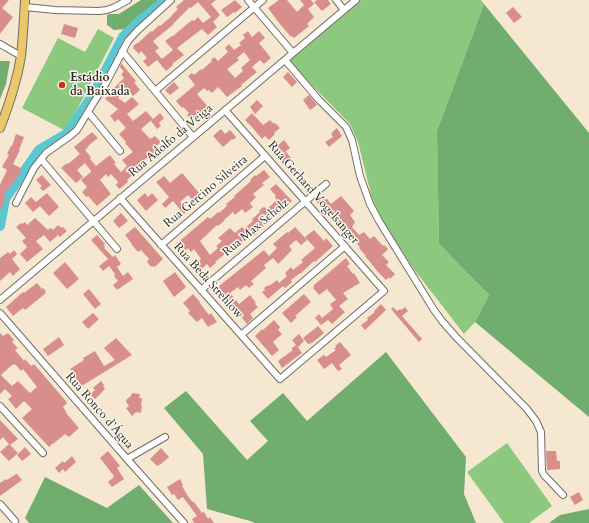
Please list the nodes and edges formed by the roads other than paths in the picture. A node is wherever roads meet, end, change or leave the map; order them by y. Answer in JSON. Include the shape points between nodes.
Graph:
{"nodes":[{"id":1,"x":128,"y":0,"type":"edge"},
{"id":2,"x":171,"y":0,"type":"edge"},
{"id":3,"x":248,"y":0,"type":"edge"},
{"id":4,"x":263,"y":0,"type":"edge"},
{"id":5,"x":336,"y":0,"type":"edge"},
{"id":6,"x":356,"y":0,"type":"edge"},
{"id":7,"x":25,"y":4,"type":"edge"},
{"id":8,"x":254,"y":8,"type":"junction"},
{"id":9,"x":344,"y":10,"type":"junction"},
{"id":10,"x":0,"y":44,"type":"edge"},
{"id":11,"x":122,"y":51,"type":"junction"},
{"id":12,"x":293,"y":53,"type":"junction"},
{"id":13,"x":21,"y":56,"type":"junction"},
{"id":14,"x":285,"y":60,"type":"junction"},
{"id":15,"x":155,"y":91,"type":"junction"},
{"id":16,"x":225,"y":110,"type":"junction"},
{"id":17,"x":88,"y":112,"type":"junction"},
{"id":18,"x":0,"y":128,"type":"edge"},
{"id":19,"x":193,"y":137,"type":"junction"},
{"id":20,"x":120,"y":151,"type":"dead end"},
{"id":21,"x":265,"y":156,"type":"junction"},
{"id":22,"x":40,"y":159,"type":"junction"},
{"id":23,"x":326,"y":184,"type":"dead end"},
{"id":24,"x":120,"y":198,"type":"junction"},
{"id":25,"x":305,"y":201,"type":"junction"},
{"id":26,"x":16,"y":203,"type":"dead end"},
{"id":27,"x":93,"y":221,"type":"junction"},
{"id":28,"x":161,"y":245,"type":"junction"},
{"id":29,"x":345,"y":246,"type":"junction"},
{"id":30,"x":117,"y":249,"type":"dead end"},
{"id":31,"x":201,"y":290,"type":"junction"},
{"id":32,"x":0,"y":300,"type":"edge"},
{"id":33,"x":0,"y":312,"type":"edge"},
{"id":34,"x":241,"y":335,"type":"junction"},
{"id":35,"x":280,"y":379,"type":"joint"},
{"id":36,"x":0,"y":406,"type":"edge"},
{"id":37,"x":165,"y":437,"type":"dead end"},
{"id":38,"x":42,"y":453,"type":"dead end"},
{"id":39,"x":127,"y":459,"type":"junction"},
{"id":40,"x":563,"y":495,"type":"dead end"},
{"id":41,"x":0,"y":504,"type":"edge"},
{"id":42,"x":15,"y":521,"type":"dead end"},
{"id":43,"x":184,"y":523,"type":"edge"}],
"edges":[{"from":1,"to":7,"type":"street","via":[[99,11],[55,10]]},
{"from":2,"to":11,"type":"street","via":[[137,31]]},
{"from":3,"to":8,"type":"street"},
{"from":4,"to":8,"type":"street"},
{"from":5,"to":9,"type":"street"},
{"from":6,"to":9,"type":"street","name":"Rua Adolfo da Veiga"},
{"from":7,"to":13,"type":"main road"},
{"from":8,"to":12,"type":"street"},
{"from":8,"to":15,"type":"street"},
{"from":9,"to":12,"type":"street","name":"Rua Adolfo da Veiga"},
{"from":10,"to":13,"type":"street"},
{"from":11,"to":15,"type":"street"},
{"from":11,"to":17,"type":"street"},
{"from":12,"to":14,"type":"street","name":"Rua Adolfo da Veiga"},
{"from":13,"to":18,"type":"main road","via":[[13,92]]},
{"from":14,"to":16,"type":"street","name":"Rua Adolfo da Veiga"},
{"from":14,"to":40,"type":"street","via":[[346,127],[370,204],[434,310],[456,337],[536,421],[541,432],[542,471]]},
{"from":15,"to":19,"type":"street"},
{"from":16,"to":19,"type":"street","name":"Rua Adolfo da Veiga"},
{"from":16,"to":21,"type":"street","name":"Rua Gerhard Vogelsanger"},
{"from":17,"to":20,"type":"street"},
{"from":17,"to":22,"type":"street","via":[[77,130]]},
{"from":19,"to":24,"type":"street","name":"Rua Adolfo da Veiga"},
{"from":21,"to":25,"type":"street","name":"Rua Gerhard Vogelsanger"},
{"from":21,"to":28,"type":"street","name":"Rua Gercino Silveira"},
{"from":22,"to":26,"type":"street"},
{"from":22,"to":27,"type":"street"},
{"from":23,"to":25,"type":"street","name":"Rua Max Scholz"},
{"from":24,"to":27,"type":"street","name":"Rua Adolfo da Veiga"},
{"from":24,"to":28,"type":"street","name":"Rua Beda Strehlow"},
{"from":25,"to":29,"type":"street","name":"Rua Gerhard Vogelsanger"},
{"from":25,"to":31,"type":"street","name":"Rua Max Scholz"},
{"from":27,"to":30,"type":"street"},
{"from":27,"to":32,"type":"street","name":"Rua Adolfo da Veiga"},
{"from":28,"to":31,"type":"street","name":"Rua Beda Strehlow"},
{"from":29,"to":34,"type":"street"},
{"from":29,"to":35,"type":"street","name":"Rua Gerhard Vogelsanger","via":[[384,291]]},
{"from":31,"to":34,"type":"street","name":"Rua Beda Strehlow"},
{"from":33,"to":39,"type":"street","name":"Rua Ronco d’Água"},
{"from":34,"to":35,"type":"street","name":"Rua Beda Strehlow"},
{"from":36,"to":38,"type":"street"},
{"from":37,"to":39,"type":"street"},
{"from":39,"to":43,"type":"street","name":"Rua Ronco d’Água"},
{"from":41,"to":42,"type":"street"}]}
